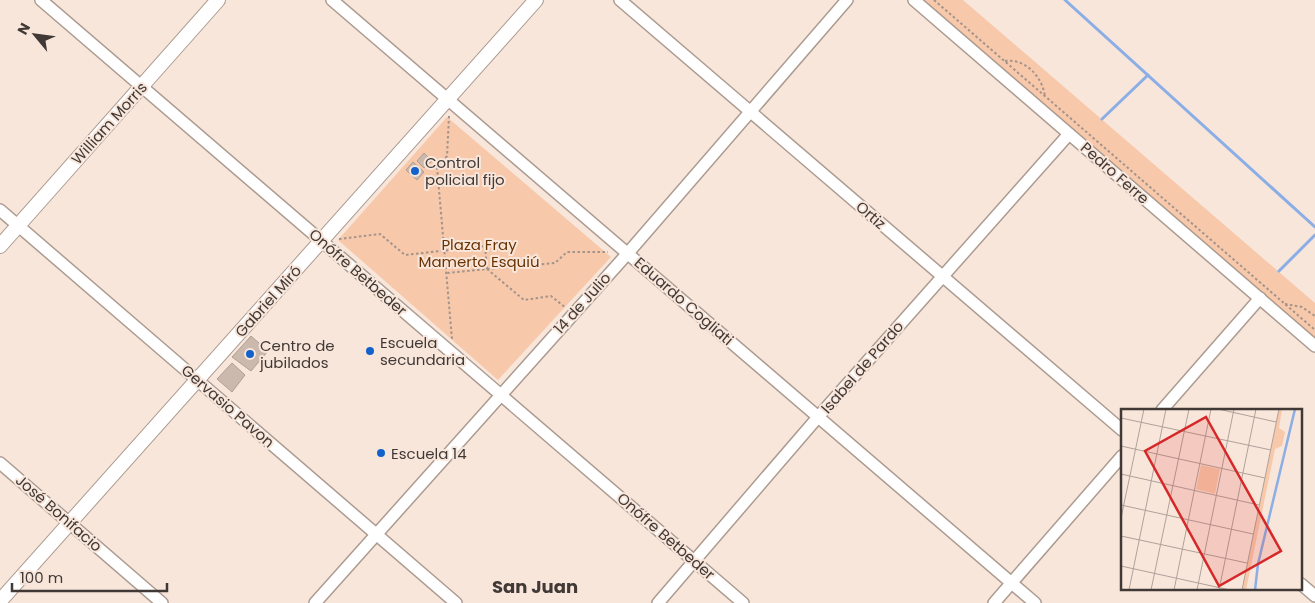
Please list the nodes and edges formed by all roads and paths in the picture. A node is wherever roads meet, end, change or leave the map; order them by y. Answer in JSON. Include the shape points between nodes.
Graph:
{"nodes":[{"id":1,"x":41,"y":0,"type":"edge"},
{"id":2,"x":218,"y":0,"type":"edge"},
{"id":3,"x":332,"y":0,"type":"edge"},
{"id":4,"x":536,"y":0,"type":"edge"},
{"id":5,"x":620,"y":0,"type":"edge"},
{"id":6,"x":847,"y":0,"type":"edge"},
{"id":7,"x":914,"y":0,"type":"edge"},
{"id":8,"x":934,"y":0,"type":"edge"},
{"id":9,"x":1005,"y":61,"type":"junction"},
{"id":10,"x":142,"y":87,"type":"junction"},
{"id":11,"x":1045,"y":97,"type":"junction"},
{"id":12,"x":450,"y":99,"type":"junction"},
{"id":13,"x":749,"y":110,"type":"junction"},
{"id":14,"x":1042,"y":110,"type":"junction"},
{"id":15,"x":1070,"y":134,"type":"junction"},
{"id":16,"x":0,"y":210,"type":"edge"},
{"id":17,"x":18,"y":225,"type":"junction"},
{"id":18,"x":322,"y":241,"type":"junction"},
{"id":19,"x":0,"y":246,"type":"edge"},
{"id":20,"x":444,"y":250,"type":"junction"},
{"id":21,"x":628,"y":252,"type":"junction"},
{"id":22,"x":488,"y":269,"type":"junction"},
{"id":23,"x":447,"y":273,"type":"junction"},
{"id":24,"x":941,"y":276,"type":"junction"},
{"id":25,"x":1260,"y":298,"type":"junction"},
{"id":26,"x":1285,"y":304,"type":"junction"},
{"id":27,"x":1274,"y":310,"type":"junction"},
{"id":28,"x":573,"y":314,"type":"junction"},
{"id":29,"x":1315,"y":316,"type":"edge"},
{"id":30,"x":1315,"y":330,"type":"edge"},
{"id":31,"x":1315,"y":346,"type":"edge"},
{"id":32,"x":454,"y":354,"type":"junction"},
{"id":33,"x":198,"y":380,"type":"junction"},
{"id":34,"x":501,"y":394,"type":"junction"},
{"id":35,"x":1163,"y":409,"type":"edge"},
{"id":36,"x":818,"y":417,"type":"junction"},
{"id":37,"x":1121,"y":429,"type":"edge"},
{"id":38,"x":1121,"y":457,"type":"edge"},
{"id":39,"x":0,"y":463,"type":"edge"},
{"id":40,"x":71,"y":522,"type":"junction"},
{"id":41,"x":376,"y":533,"type":"junction"},
{"id":42,"x":695,"y":561,"type":"junction"},
{"id":43,"x":1012,"y":583,"type":"junction"},
{"id":44,"x":1302,"y":585,"type":"edge"},
{"id":45,"x":1315,"y":596,"type":"edge"},
{"id":46,"x":0,"y":601,"type":"edge"},
{"id":47,"x":162,"y":603,"type":"edge"},
{"id":48,"x":315,"y":603,"type":"edge"},
{"id":49,"x":456,"y":603,"type":"edge"},
{"id":50,"x":658,"y":603,"type":"edge"},
{"id":51,"x":743,"y":603,"type":"edge"},
{"id":52,"x":994,"y":603,"type":"edge"},
{"id":53,"x":1035,"y":603,"type":"edge"}],
"edges":[{"from":1,"to":10,"type":"street","name":"Onófre Betbeder"},
{"from":2,"to":10,"type":"street","name":"William Morris"},
{"from":3,"to":12,"type":"street","name":"Eduardo Cogliati"},
{"from":4,"to":12,"type":"street","name":"Gabriel Miró"},
{"from":5,"to":13,"type":"street","name":"Ortiz"},
{"from":6,"to":13,"type":"street","name":"14 de Julio"},
{"from":7,"to":14,"type":"street","name":"Pedro Ferre"},
{"from":8,"to":9,"type":"path"},
{"from":9,"to":11,"type":"path"},
{"from":9,"to":11,"type":"path","via":[[1015,61],[1033,70]]},
{"from":10,"to":17,"type":"street","name":"William Morris"},
{"from":10,"to":18,"type":"street","name":"Onófre Betbeder"},
{"from":11,"to":14,"type":"path"},
{"from":11,"to":26,"type":"path"},
{"from":12,"to":18,"type":"street","name":"Gabriel Miró"},
{"from":12,"to":20,"type":"path","via":[[447,156],[437,167]]},
{"from":12,"to":21,"type":"street","name":"Eduardo Cogliati"},
{"from":13,"to":21,"type":"street","name":"14 de Julio"},
{"from":13,"to":24,"type":"street","name":"Ortiz"},
{"from":14,"to":15,"type":"street","name":"Pedro Ferre"},
{"from":15,"to":24,"type":"street","name":"Isabel de Pardo"},
{"from":15,"to":25,"type":"street","name":"Pedro Ferre"},
{"from":16,"to":17,"type":"street","name":"Gervasio Pavon"},
{"from":17,"to":19,"type":"street","name":"William Morris"},
{"from":17,"to":33,"type":"street","name":"Gervasio Pavon"},
{"from":18,"to":20,"type":"path","via":[[380,234],[405,255]]},
{"from":18,"to":32,"type":"street","name":"Onófre Betbeder"},
{"from":18,"to":33,"type":"street","name":"Gabriel Miró"},
{"from":20,"to":22,"type":"path","via":[[485,246]]},
{"from":20,"to":23,"type":"path"},
{"from":21,"to":22,"type":"path","via":[[567,252],[555,263]]},
{"from":21,"to":28,"type":"street","name":"14 de Julio"},
{"from":21,"to":36,"type":"street","name":"Eduardo Cogliati"},
{"from":22,"to":23,"type":"path"},
{"from":22,"to":28,"type":"path","via":[[524,300],[551,296]]},
{"from":23,"to":32,"type":"path"},
{"from":24,"to":36,"type":"street","name":"Isabel de Pardo"},
{"from":24,"to":37,"type":"street","name":"Ortiz"},
{"from":25,"to":27,"type":"street","name":"Pedro Ferre"},
{"from":25,"to":35,"type":"street"},
{"from":26,"to":27,"type":"path"},
{"from":26,"to":29,"type":"path","via":[[1302,307]]},
{"from":26,"to":30,"type":"path"},
{"from":27,"to":31,"type":"street","name":"Pedro Ferre"},
{"from":28,"to":34,"type":"street","name":"14 de Julio"},
{"from":32,"to":34,"type":"street","name":"Onófre Betbeder"},
{"from":33,"to":40,"type":"street","name":"Gabriel Miró"},
{"from":33,"to":41,"type":"street","name":"Gervasio Pavon"},
{"from":34,"to":41,"type":"street","name":"14 de Julio"},
{"from":34,"to":42,"type":"street","name":"Onófre Betbeder"},
{"from":36,"to":42,"type":"street","name":"Isabel de Pardo"},
{"from":36,"to":43,"type":"street","name":"Eduardo Cogliati"},
{"from":38,"to":43,"type":"street"},
{"from":39,"to":40,"type":"street","name":"José Bonifacio"},
{"from":40,"to":46,"type":"street","name":"Gabriel Miró"},
{"from":40,"to":47,"type":"street","name":"José Bonifacio"},
{"from":41,"to":48,"type":"street","name":"14 de Julio"},
{"from":41,"to":49,"type":"street","name":"Gervasio Pavon"},
{"from":42,"to":50,"type":"street","name":"Isabel de Pardo"},
{"from":42,"to":51,"type":"street","name":"Onófre Betbeder"},
{"from":43,"to":52,"type":"street"},
{"from":43,"to":53,"type":"street","name":"Eduardo Cogliati"},
{"from":44,"to":45,"type":"street"}]}
